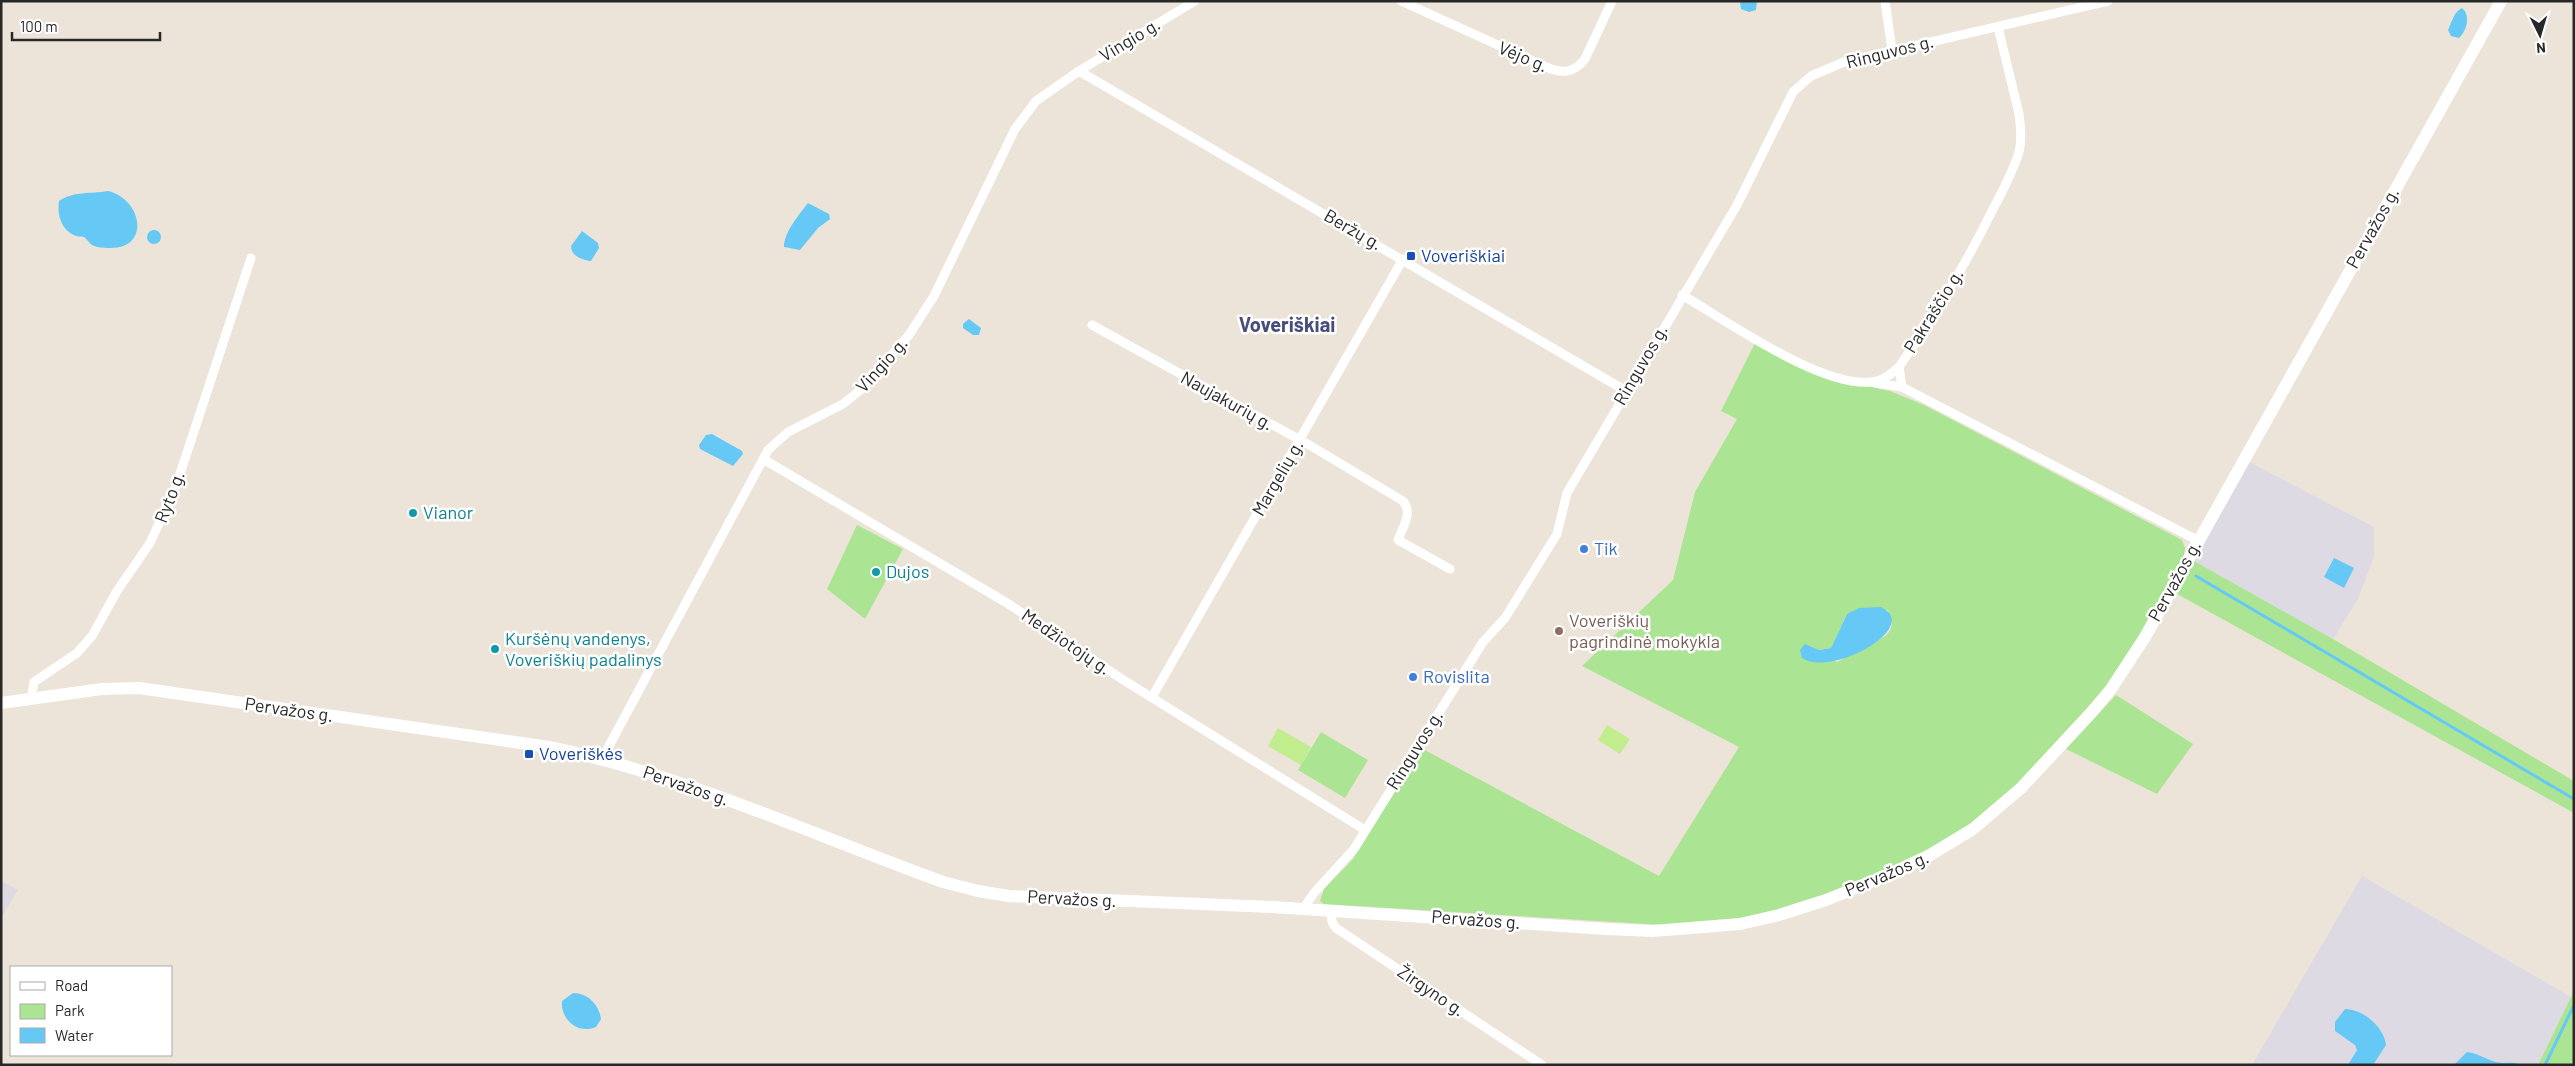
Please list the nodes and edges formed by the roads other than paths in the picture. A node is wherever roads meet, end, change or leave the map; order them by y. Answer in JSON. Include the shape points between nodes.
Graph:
{"nodes":[{"id":1,"x":1195,"y":1,"type":"edge"},
{"id":2,"x":1401,"y":1,"type":"edge"},
{"id":3,"x":1612,"y":1,"type":"edge"},
{"id":4,"x":1885,"y":1,"type":"edge"},
{"id":5,"x":2108,"y":1,"type":"edge"},
{"id":6,"x":2501,"y":1,"type":"edge"},
{"id":7,"x":1998,"y":27,"type":"junction"},
{"id":8,"x":1892,"y":50,"type":"junction"},
{"id":9,"x":1079,"y":71,"type":"junction"},
{"id":10,"x":251,"y":258,"type":"dead end"},
{"id":11,"x":1403,"y":259,"type":"junction"},
{"id":12,"x":1682,"y":295,"type":"junction"},
{"id":13,"x":1092,"y":325,"type":"dead end"},
{"id":14,"x":1899,"y":368,"type":"junction"},
{"id":15,"x":1872,"y":382,"type":"junction"},
{"id":16,"x":1902,"y":387,"type":"junction"},
{"id":17,"x":1626,"y":390,"type":"junction"},
{"id":18,"x":1299,"y":441,"type":"junction"},
{"id":19,"x":763,"y":459,"type":"junction"},
{"id":20,"x":2197,"y":540,"type":"junction"},
{"id":21,"x":1450,"y":568,"type":"dead end"},
{"id":22,"x":1152,"y":697,"type":"junction"},
{"id":23,"x":32,"y":699,"type":"junction"},
{"id":24,"x":1,"y":703,"type":"edge"},
{"id":25,"x":602,"y":759,"type":"junction"},
{"id":26,"x":1365,"y":830,"type":"junction"},
{"id":27,"x":1306,"y":909,"type":"junction"},
{"id":28,"x":1331,"y":911,"type":"junction"},
{"id":29,"x":1542,"y":1065,"type":"edge"}],
"edges":[{"from":1,"to":9,"type":"street","name":"Vingio g."},
{"from":2,"to":3,"type":"street","name":"Vėjo g.","via":[[1512,53],[1565,72],[1579,66],[1585,59]]},
{"from":4,"to":8,"type":"street"},
{"from":5,"to":7,"type":"street","name":"Ringuvos g."},
{"from":6,"to":20,"type":"main road","name":"Pervažos g."},
{"from":7,"to":8,"type":"street","name":"Ringuvos g."},
{"from":7,"to":14,"type":"street","name":"Pakraščio g.","via":[[2019,114],[2018,153],[2012,171],[1941,306]]},
{"from":8,"to":12,"type":"street","name":"Ringuvos g.","via":[[1825,69],[1797,88],[1784,107],[1737,205]]},
{"from":9,"to":11,"type":"street","name":"Beržų g."},
{"from":9,"to":19,"type":"street","name":"Vingio g.","via":[[1036,101],[1015,129],[934,296],[909,335],[863,388],[843,404],[776,440]]},
{"from":10,"to":23,"type":"street","name":"Ryto g.","via":[[176,486],[154,536],[117,590],[92,636],[73,656],[34,682]]},
{"from":11,"to":17,"type":"street","name":"Beržų g."},
{"from":11,"to":18,"type":"street","name":"Margelių g."},
{"from":12,"to":15,"type":"street","via":[[1809,367],[1843,378]]},
{"from":12,"to":17,"type":"street","name":"Ringuvos g."},
{"from":13,"to":18,"type":"street","name":"Naujakurių g."},
{"from":14,"to":15,"type":"street","name":"Pakraščio g."},
{"from":14,"to":16,"type":"street"},
{"from":15,"to":16,"type":"street"},
{"from":16,"to":20,"type":"street"},
{"from":17,"to":26,"type":"street","name":"Ringuvos g.","via":[[1568,492],[1560,525],[1549,549],[1505,618],[1483,642]]},
{"from":18,"to":21,"type":"street","name":"Naujakurių g.","via":[[1403,500],[1408,506],[1408,514],[1398,540]]},
{"from":18,"to":22,"type":"street","name":"Margelių g."},
{"from":19,"to":22,"type":"street","name":"Medžiotojų g.","via":[[1007,603]]},
{"from":19,"to":25,"type":"street","name":"Vingio g."},
{"from":20,"to":28,"type":"main road","name":"Pervažos g.","via":[[2127,665],[2085,719],[1996,812],[1952,843],[1888,876],[1779,914],[1740,924],[1695,929],[1606,929]]},
{"from":22,"to":26,"type":"street","name":"Medžiotojų g."},
{"from":23,"to":24,"type":"main road","name":"Pervažos g."},
{"from":23,"to":25,"type":"main road","name":"Pervažos g.","via":[[102,689],[154,689],[513,740]]},
{"from":25,"to":27,"type":"main road","name":"Pervažos g.","via":[[712,794],[943,882],[978,891],[1048,898]]},
{"from":26,"to":27,"type":"street","name":"Ringuvos g.","via":[[1346,859],[1314,893]]},
{"from":27,"to":28,"type":"main road","name":"Pervažos g."},
{"from":28,"to":29,"type":"street","name":"Žirgyno g.","via":[[1336,928]]}]}
